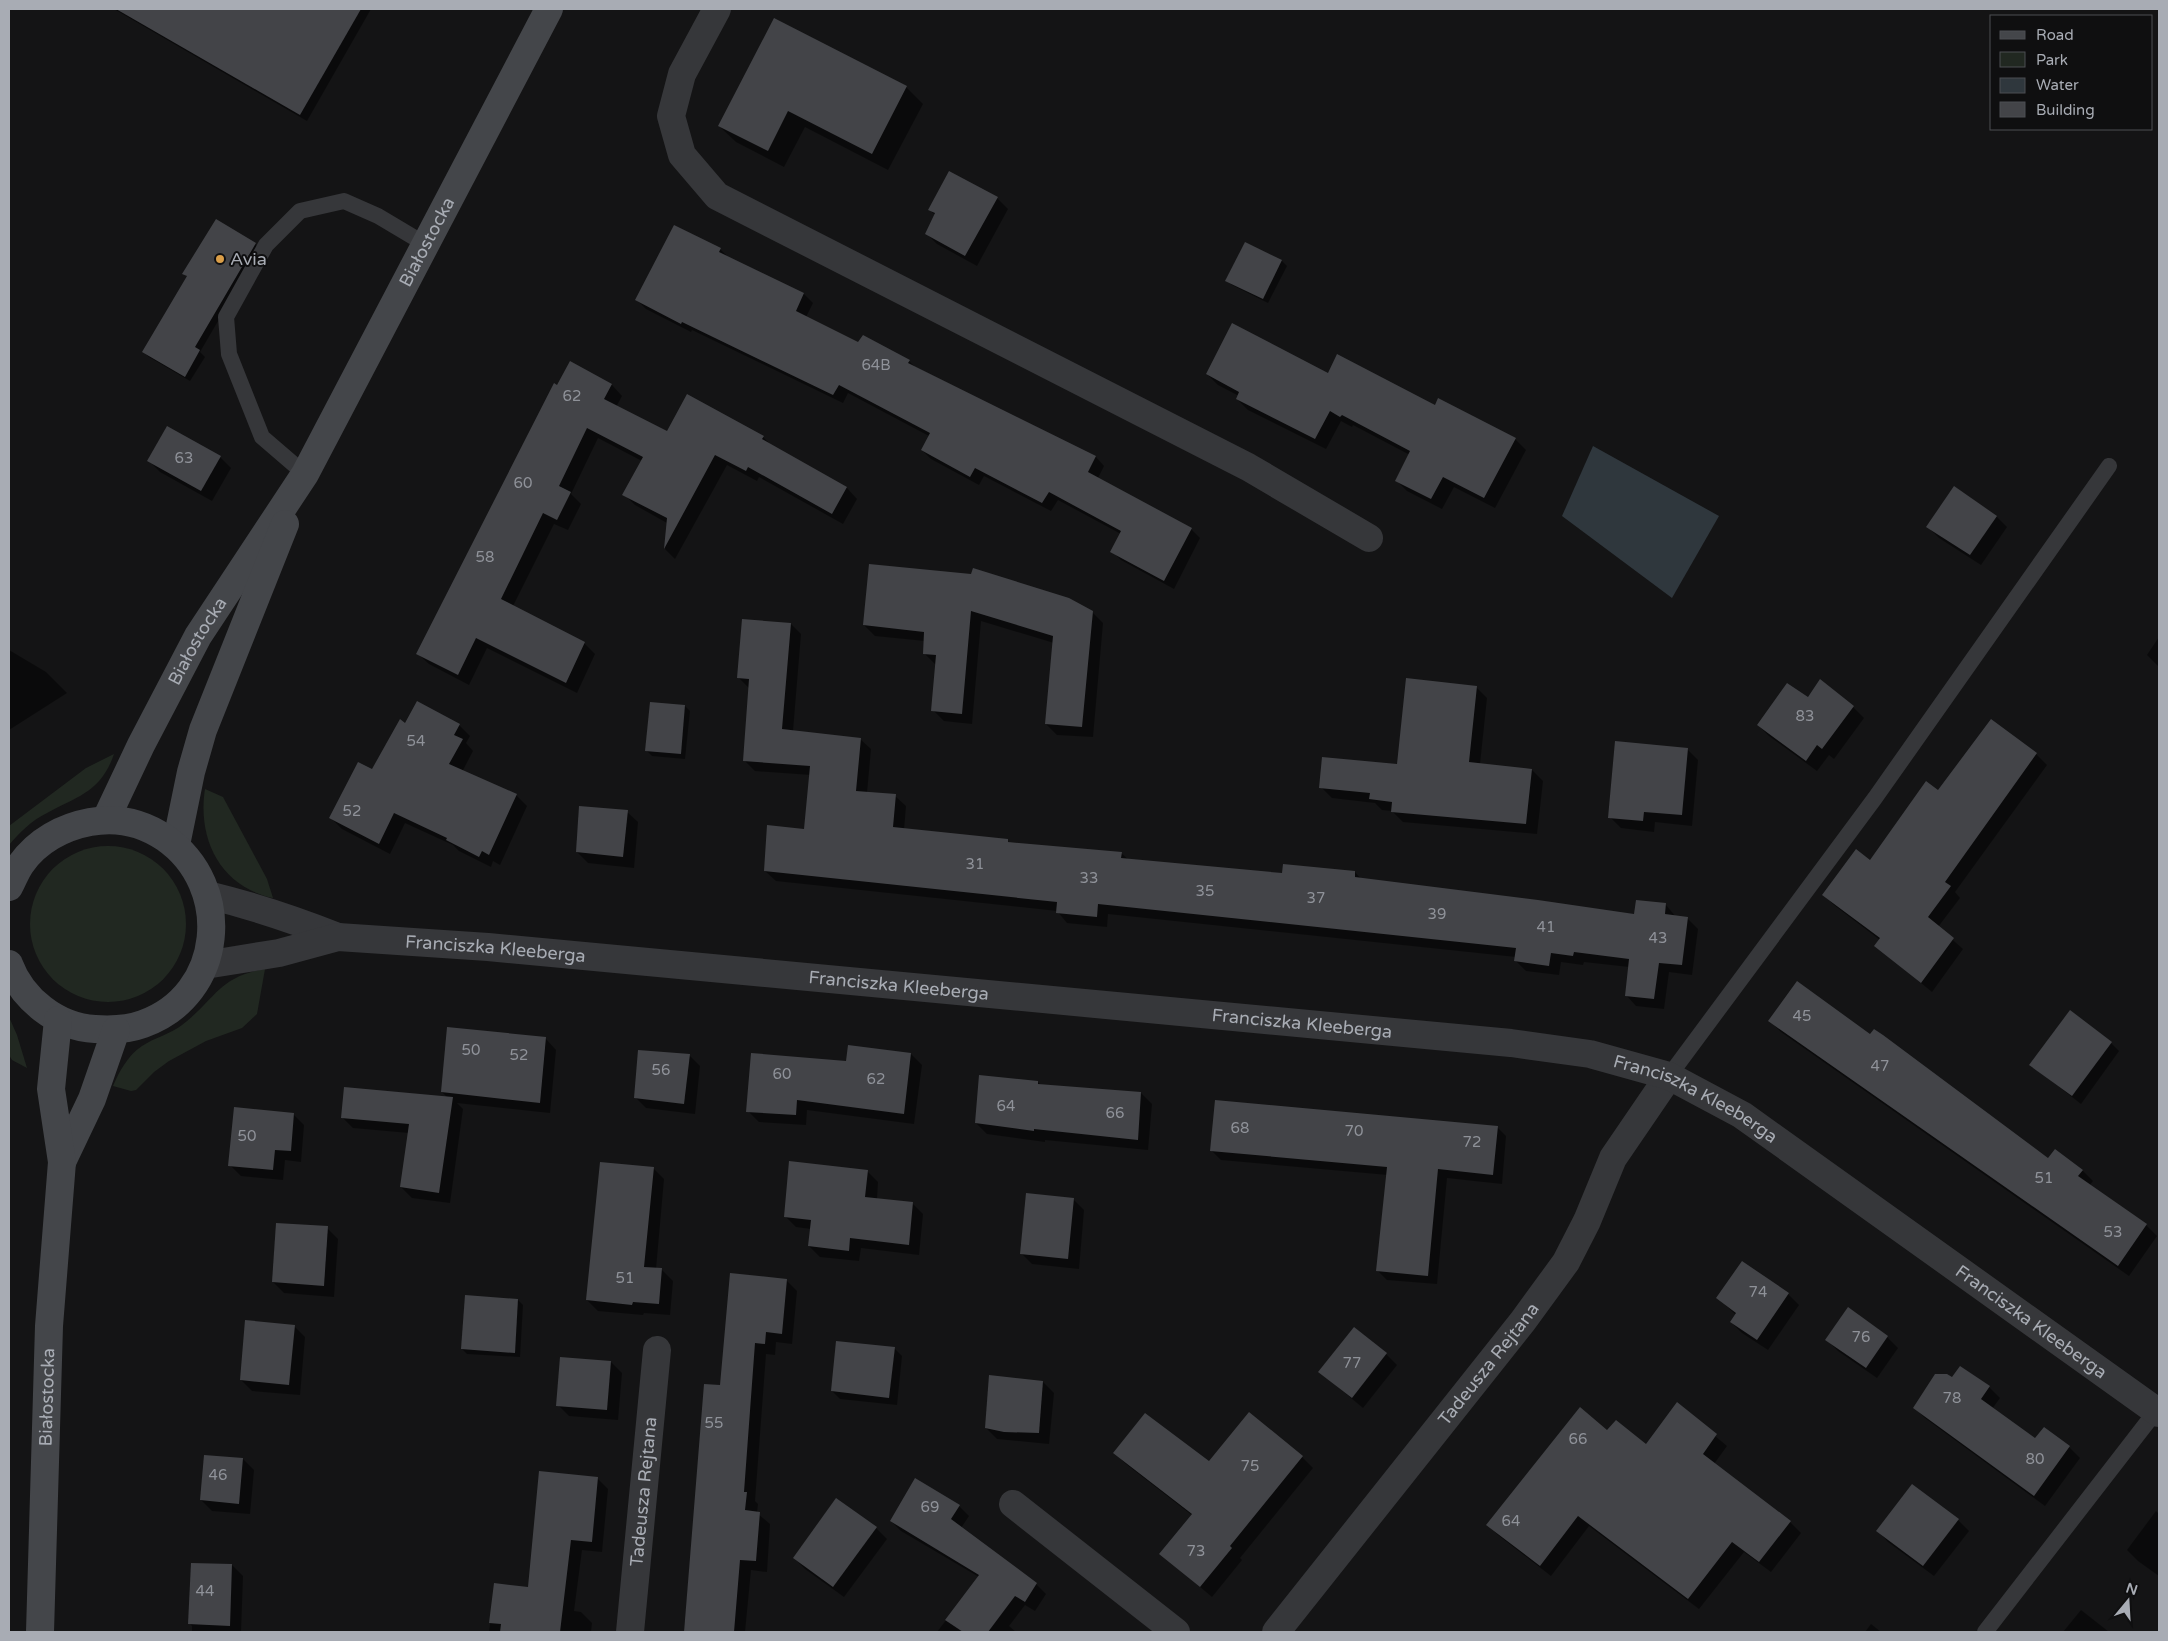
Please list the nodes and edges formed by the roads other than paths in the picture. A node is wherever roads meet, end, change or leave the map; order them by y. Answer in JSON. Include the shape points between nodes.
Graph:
{"nodes":[{"id":1,"x":549,"y":9,"type":"edge"},
{"id":2,"x":717,"y":9,"type":"edge"},
{"id":3,"x":425,"y":244,"type":"junction"},
{"id":4,"x":2109,"y":466,"type":"dead end"},
{"id":5,"x":304,"y":474,"type":"junction"},
{"id":6,"x":1369,"y":538,"type":"dead end"},
{"id":7,"x":106,"y":819,"type":"junction"},
{"id":8,"x":176,"y":845,"type":"junction"},
{"id":9,"x":9,"y":888,"type":"edge"},
{"id":10,"x":208,"y":895,"type":"junction"},
{"id":11,"x":338,"y":937,"type":"junction"},
{"id":12,"x":205,"y":965,"type":"junction"},
{"id":13,"x":9,"y":966,"type":"edge"},
{"id":14,"x":58,"y":1020,"type":"junction"},
{"id":15,"x":116,"y":1030,"type":"junction"},
{"id":16,"x":1669,"y":1076,"type":"junction"},
{"id":17,"x":62,"y":1162,"type":"junction"},
{"id":18,"x":657,"y":1350,"type":"dead end"},
{"id":19,"x":2158,"y":1412,"type":"edge"},
{"id":20,"x":1013,"y":1504,"type":"dead end"},
{"id":21,"x":40,"y":1632,"type":"edge"},
{"id":22,"x":630,"y":1632,"type":"edge"},
{"id":23,"x":1176,"y":1632,"type":"edge"},
{"id":24,"x":1276,"y":1632,"type":"edge"},
{"id":25,"x":1985,"y":1632,"type":"edge"}],
"edges":[{"from":1,"to":3,"type":"main road","name":"Białostocka"},
{"from":2,"to":6,"type":"street","via":[[682,74],[671,116],[682,154],[717,196],[1248,467]]},
{"from":3,"to":5,"type":"main road","name":"Białostocka"},
{"from":3,"to":5,"type":"lane","via":[[378,216],[344,201],[300,211],[266,245],[226,317],[229,354],[262,437]]},
{"from":4,"to":16,"type":"lane","via":[[1875,798]]},
{"from":5,"to":7,"type":"main road","name":"Białostocka","via":[[198,636]]},
{"from":5,"to":8,"type":"main road","name":"Białostocka","via":[[203,730]]},
{"from":7,"to":8,"type":"main road","via":[[131,822],[155,831]]},
{"from":7,"to":9,"type":"main road","via":[[73,825],[44,840],[21,864]]},
{"from":8,"to":10,"type":"main road","via":[[196,867]]},
{"from":10,"to":11,"type":"street","name":"Franciszka Kleeberga","via":[[249,905]]},
{"from":10,"to":12,"type":"main road","via":[[212,918],[211,942]]},
{"from":11,"to":12,"type":"street","name":"Franciszka Kleeberga","via":[[279,953]]},
{"from":11,"to":16,"type":"street","name":"Franciszka Kleeberga","via":[[498,948],[1511,1043],[1590,1054]]},
{"from":12,"to":15,"type":"main road","via":[[190,990],[169,1010],[144,1024]]},
{"from":13,"to":14,"type":"main road","via":[[38,1006]]},
{"from":14,"to":15,"type":"main road","via":[[86,1028]]},
{"from":14,"to":17,"type":"main road","name":"Białostocka","via":[[51,1089]]},
{"from":15,"to":17,"type":"main road","name":"Białostocka","via":[[92,1099]]},
{"from":16,"to":19,"type":"street","name":"Franciszka Kleeberga","via":[[1742,1115]]},
{"from":16,"to":24,"type":"street","name":"Tadeusza Rejtana","via":[[1613,1158],[1566,1262],[1523,1321]]},
{"from":17,"to":21,"type":"main road","name":"Białostocka","via":[[50,1326]]},
{"from":18,"to":22,"type":"street","name":"Tadeusza Rejtana"},
{"from":19,"to":25,"type":"lane"},
{"from":20,"to":23,"type":"street"}]}
